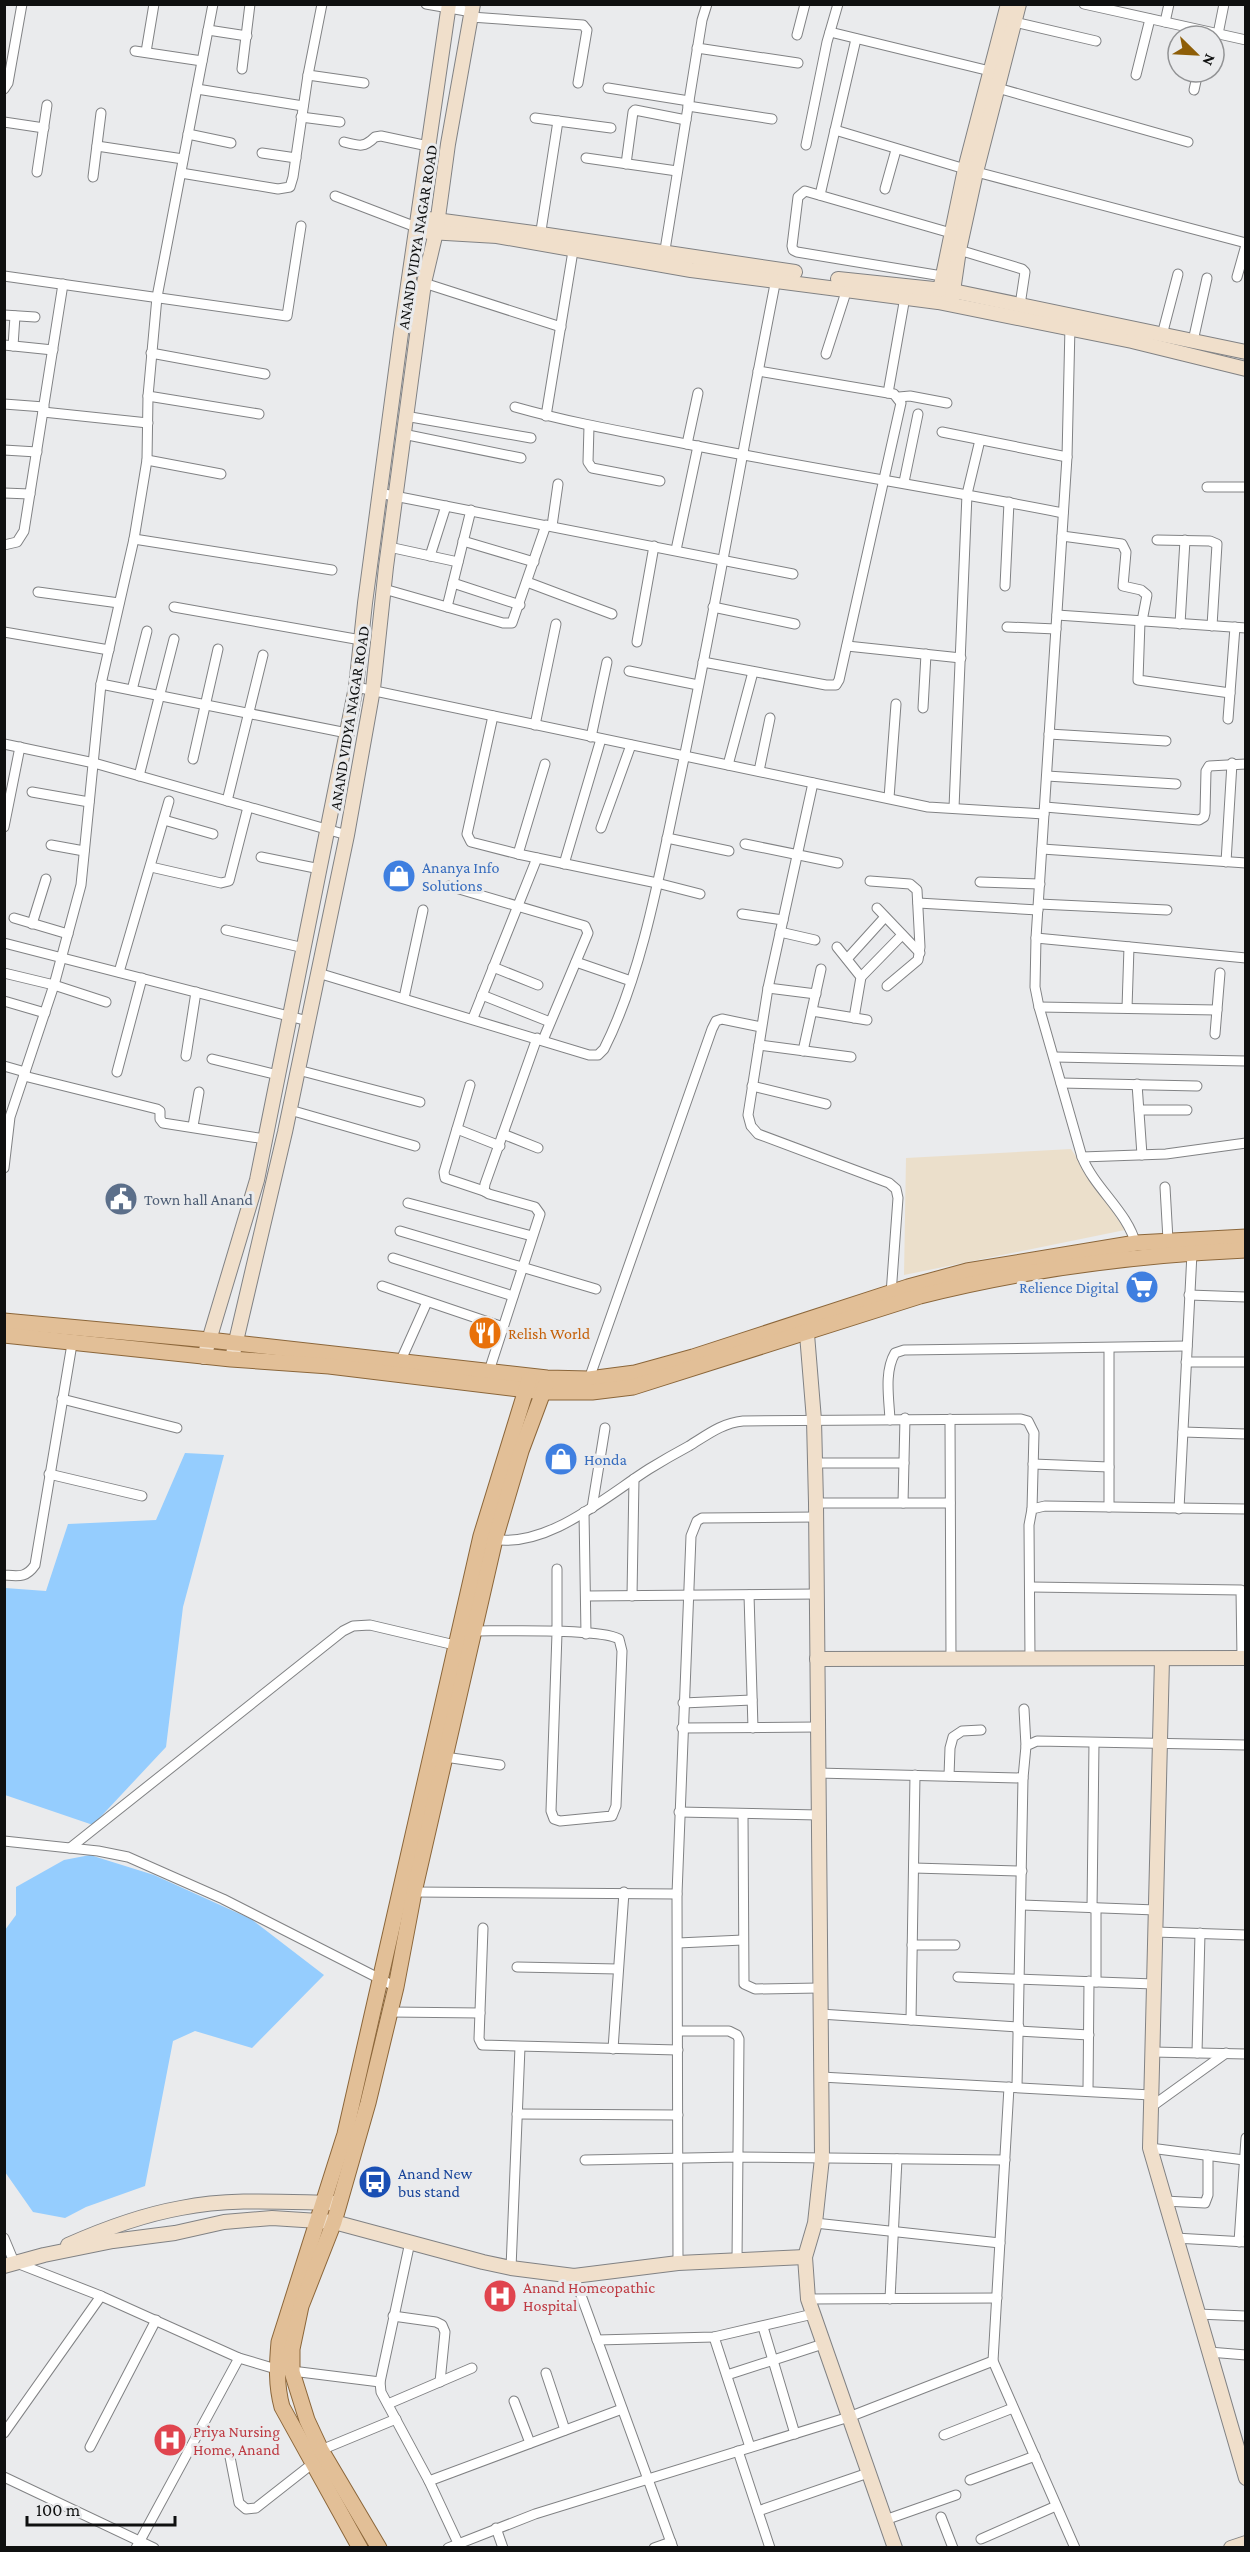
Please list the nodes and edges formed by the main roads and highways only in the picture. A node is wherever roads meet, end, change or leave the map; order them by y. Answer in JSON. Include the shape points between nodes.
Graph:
{"nodes":[{"id":1,"x":1245,"y":1237,"type":"edge"},
{"id":2,"x":1245,"y":1250,"type":"edge"},
{"id":3,"x":891,"y":1299,"type":"junction"},
{"id":4,"x":4,"y":1322,"type":"edge"},
{"id":5,"x":806,"y":1327,"type":"junction"},
{"id":6,"x":4,"y":1335,"type":"edge"},
{"id":7,"x":528,"y":1383,"type":"junction"},
{"id":8,"x":545,"y":1385,"type":"junction"},
{"id":9,"x":488,"y":1538,"type":"junction"},
{"id":10,"x":462,"y":1647,"type":"junction"},
{"id":11,"x":284,"y":2371,"type":"junction"},
{"id":12,"x":360,"y":2547,"type":"edge"},
{"id":13,"x":379,"y":2547,"type":"edge"}],
"edges":[{"from":1,"to":3,"type":"main road","via":[[1136,1243],[967,1271]]},
{"from":2,"to":3,"type":"main road","via":[[1047,1270]]},
{"from":3,"to":5,"type":"main road"},
{"from":4,"to":7,"type":"main road","via":[[401,1360],[489,1371]]},
{"from":5,"to":8,"type":"main road","via":[[635,1374]]},
{"from":5,"to":8,"type":"main road","via":[[633,1387],[592,1392]]},
{"from":6,"to":7,"type":"main road","via":[[204,1357]]},
{"from":7,"to":8,"type":"main road"},
{"from":7,"to":9,"type":"main road"},
{"from":8,"to":9,"type":"main road"},
{"from":9,"to":10,"type":"main road"},
{"from":10,"to":11,"type":"main road","via":[[445,1758],[368,2103],[334,2222],[301,2306]]},
{"from":10,"to":11,"type":"main road","via":[[345,2134],[282,2331]]},
{"from":11,"to":12,"type":"main road","via":[[277,2390],[282,2407]]},
{"from":11,"to":13,"type":"main road","via":[[321,2450]]}]}
